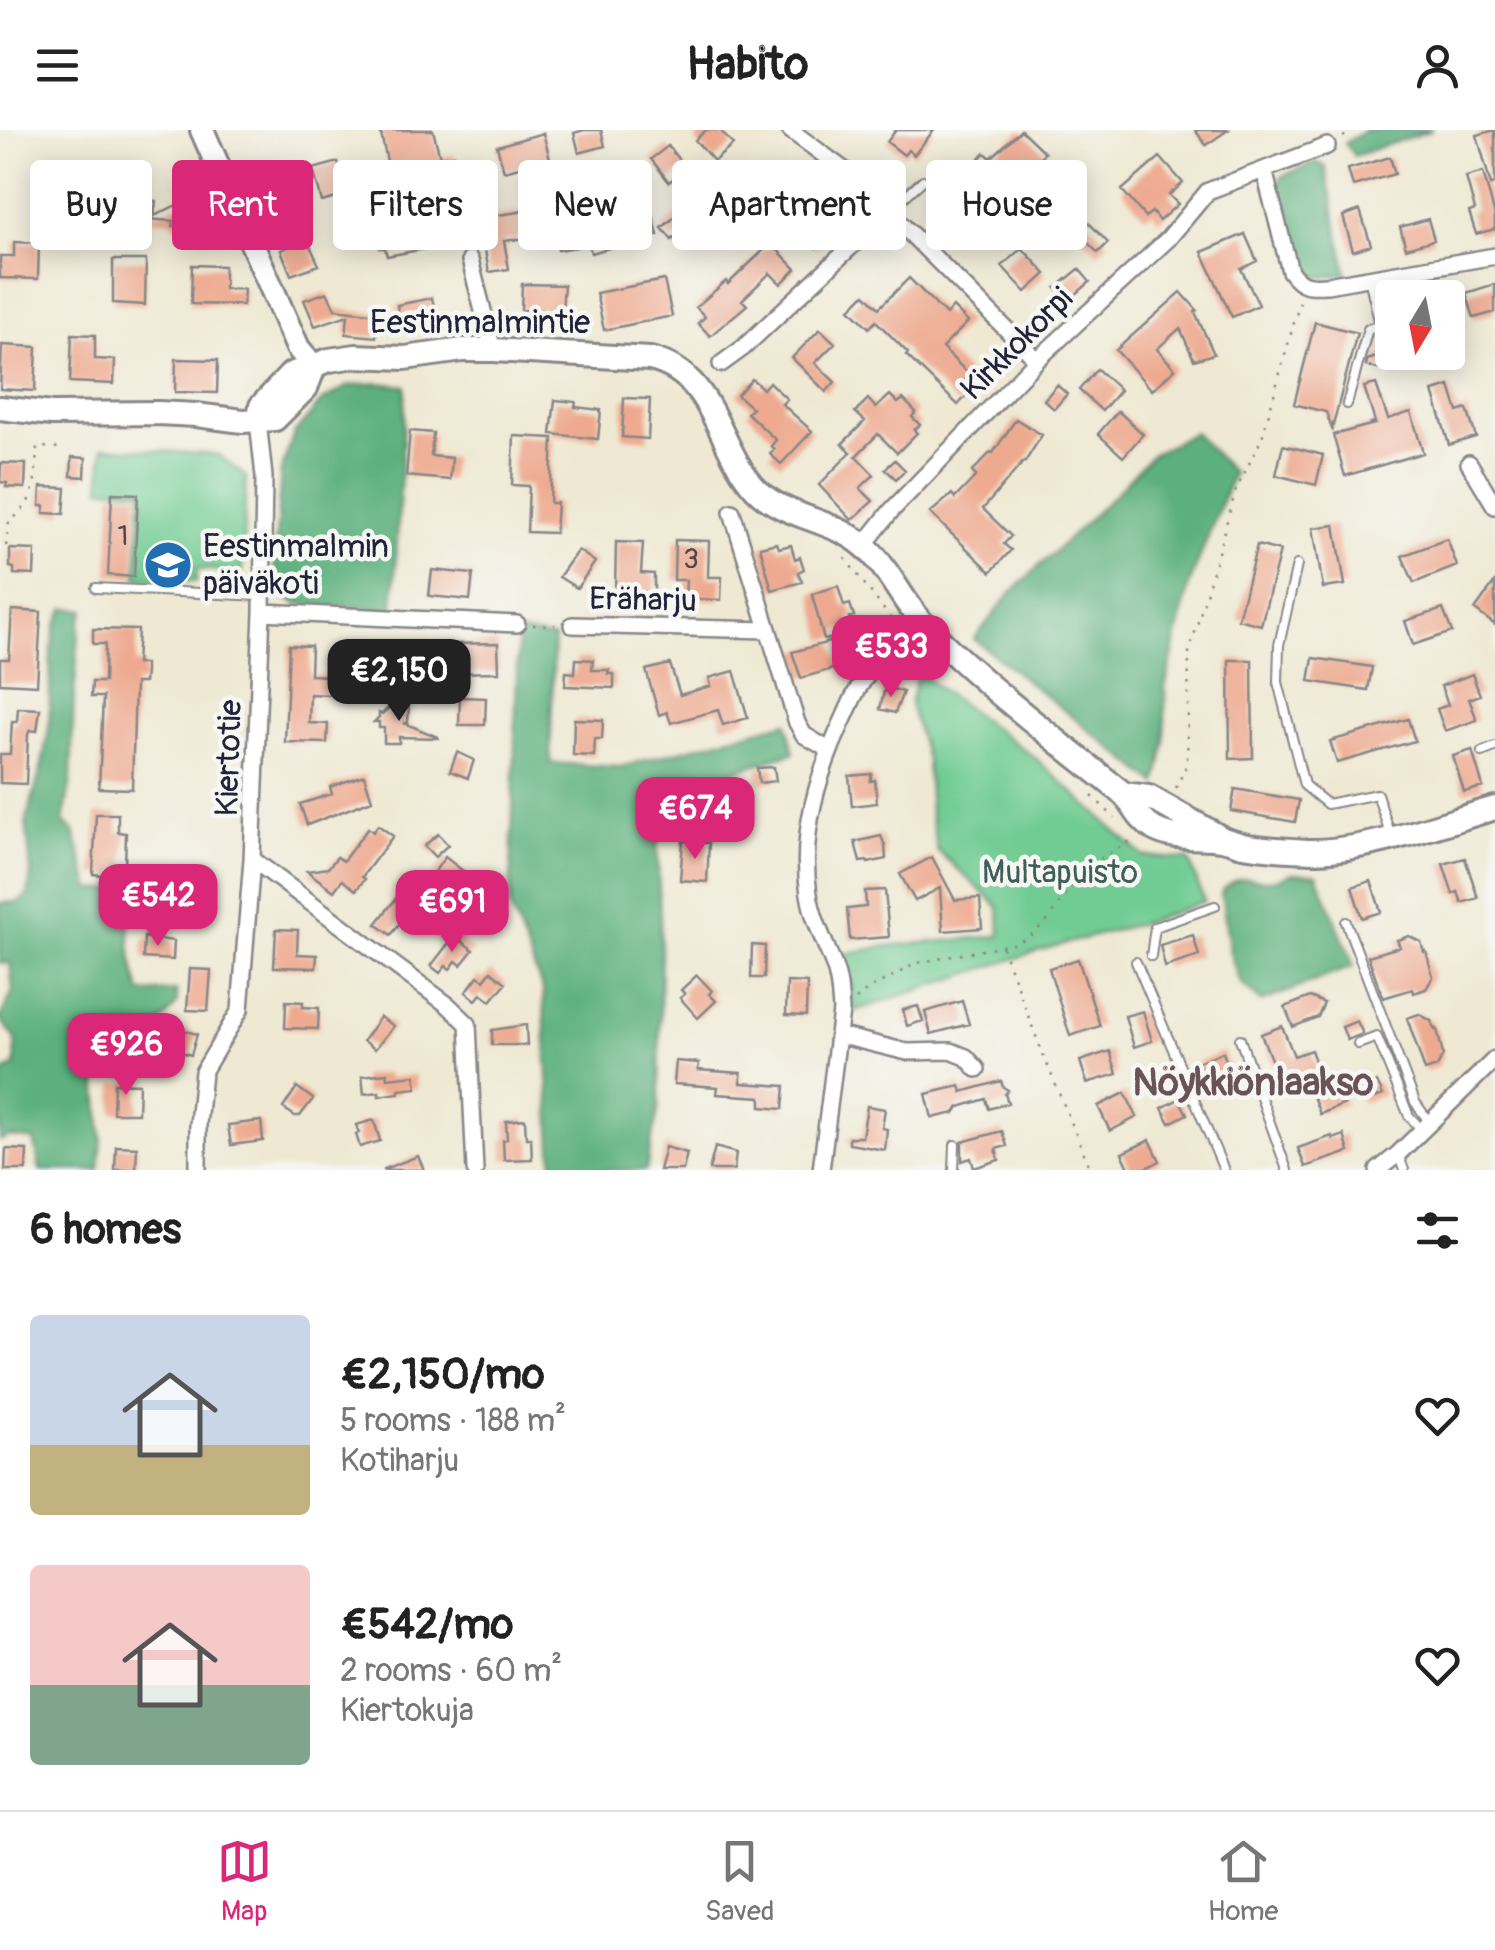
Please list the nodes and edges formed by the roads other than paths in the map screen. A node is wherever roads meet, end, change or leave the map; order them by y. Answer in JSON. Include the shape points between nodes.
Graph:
{"nodes":[{"id":1,"x":202,"y":130,"type":"edge"},
{"id":2,"x":790,"y":130,"type":"edge"},
{"id":3,"x":1327,"y":146,"type":"dead end"},
{"id":4,"x":831,"y":160,"type":"edge"},
{"id":5,"x":1264,"y":170,"type":"junction"},
{"id":6,"x":922,"y":180,"type":"dead end"},
{"id":7,"x":906,"y":195,"type":"edge"},
{"id":8,"x":906,"y":228,"type":"edge"},
{"id":9,"x":847,"y":250,"type":"edge"},
{"id":10,"x":1495,"y":256,"type":"edge"},
{"id":11,"x":470,"y":260,"type":"dead end"},
{"id":12,"x":1369,"y":278,"type":"junction"},
{"id":13,"x":492,"y":350,"type":"junction"},
{"id":14,"x":1037,"y":360,"type":"junction"},
{"id":15,"x":722,"y":364,"type":"dead end"},
{"id":16,"x":314,"y":367,"type":"junction"},
{"id":17,"x":1347,"y":404,"type":"dead end"},
{"id":18,"x":0,"y":408,"type":"edge"},
{"id":19,"x":258,"y":422,"type":"junction"},
{"id":20,"x":1469,"y":464,"type":"dead end"},
{"id":21,"x":1495,"y":506,"type":"edge"},
{"id":22,"x":732,"y":512,"type":"dead end"},
{"id":23,"x":864,"y":545,"type":"junction"},
{"id":24,"x":1296,"y":565,"type":"dead end"},
{"id":25,"x":96,"y":588,"type":"dead end"},
{"id":26,"x":262,"y":604,"type":"junction"},
{"id":27,"x":922,"y":623,"type":"junction"},
{"id":28,"x":517,"y":624,"type":"road end"},
{"id":29,"x":572,"y":626,"type":"road end"},
{"id":30,"x":767,"y":630,"type":"junction"},
{"id":31,"x":1495,"y":747,"type":"edge"},
{"id":32,"x":829,"y":750,"type":"junction"},
{"id":33,"x":1482,"y":752,"type":"dead end"},
{"id":34,"x":1495,"y":808,"type":"edge"},
{"id":35,"x":1391,"y":837,"type":"junction"},
{"id":36,"x":252,"y":859,"type":"junction"},
{"id":37,"x":1215,"y":906,"type":"dead end"},
{"id":38,"x":1346,"y":922,"type":"dead end"},
{"id":39,"x":1151,"y":956,"type":"dead end"},
{"id":40,"x":1136,"y":962,"type":"dead end"},
{"id":41,"x":838,"y":1035,"type":"junction"},
{"id":42,"x":1240,"y":1040,"type":"dead end"},
{"id":43,"x":1358,"y":1044,"type":"dead end"},
{"id":44,"x":1495,"y":1059,"type":"edge"},
{"id":45,"x":977,"y":1069,"type":"dead end"},
{"id":46,"x":1426,"y":1126,"type":"junction"},
{"id":47,"x":955,"y":1145,"type":"dead end"},
{"id":48,"x":1398,"y":1154,"type":"junction"},
{"id":49,"x":198,"y":1170,"type":"edge"},
{"id":50,"x":475,"y":1170,"type":"edge"},
{"id":51,"x":821,"y":1170,"type":"edge"},
{"id":52,"x":954,"y":1170,"type":"edge"},
{"id":53,"x":1224,"y":1170,"type":"edge"},
{"id":54,"x":1286,"y":1170,"type":"edge"},
{"id":55,"x":1378,"y":1170,"type":"edge"},
{"id":56,"x":1404,"y":1170,"type":"edge"}],
"edges":[{"from":1,"to":16,"type":"street","via":[[298,348]]},
{"from":2,"to":4,"type":"street"},
{"from":3,"to":5,"type":"street","name":"Kirkkokorpi"},
{"from":5,"to":12,"type":"street","via":[[1297,280],[1328,286]]},
{"from":5,"to":14,"type":"street","name":"Kirkkokorpi","via":[[1208,191],[1168,239]]},
{"from":6,"to":7,"type":"lane"},
{"from":8,"to":14,"type":"street"},
{"from":9,"to":15,"type":"street"},
{"from":10,"to":12,"type":"street"},
{"from":11,"to":13,"type":"street"},
{"from":12,"to":17,"type":"lane","via":[[1380,324],[1368,329]]},
{"from":13,"to":16,"type":"street","name":"Eestinmalmintie","via":[[356,356]]},
{"from":13,"to":23,"type":"street","name":"Eestinmalmintie","via":[[666,362],[705,401],[757,490]]},
{"from":14,"to":23,"type":"street","name":"Kirkkokorpi"},
{"from":16,"to":19,"type":"street","name":"Eestinmalmintie","via":[[291,374],[261,406]]},
{"from":18,"to":19,"type":"street"},
{"from":19,"to":26,"type":"street","name":"Kiertotie"},
{"from":20,"to":21,"type":"street"},
{"from":22,"to":30,"type":"street"},
{"from":23,"to":27,"type":"street","name":"Eestinmalmintie"},
{"from":24,"to":35,"type":"lane","via":[[1278,682],[1304,785],[1327,804],[1377,794]]},
{"from":25,"to":26,"type":"lane"},
{"from":26,"to":28,"type":"street"},
{"from":26,"to":36,"type":"street","name":"Kiertotie"},
{"from":27,"to":32,"type":"street","via":[[871,669]]},
{"from":27,"to":35,"type":"street","name":"Eestinmalmintie","via":[[1124,794],[1155,830],[1312,851]]},
{"from":29,"to":30,"type":"street","name":"Eräharju"},
{"from":30,"to":32,"type":"street","via":[[797,724]]},
{"from":31,"to":33,"type":"lane"},
{"from":32,"to":41,"type":"street","via":[[812,807],[807,868],[813,913],[840,988]]},
{"from":34,"to":35,"type":"street","name":"Eestinmalmintie"},
{"from":36,"to":49,"type":"street","via":[[240,1010],[203,1072]]},
{"from":36,"to":50,"type":"street","name":"Kiertotie","via":[[468,1024]]},
{"from":37,"to":39,"type":"lane","via":[[1155,927]]},
{"from":38,"to":46,"type":"lane"},
{"from":40,"to":53,"type":"lane"},
{"from":41,"to":45,"type":"street","via":[[908,1052],[952,1051]]},
{"from":41,"to":51,"type":"street"},
{"from":42,"to":54,"type":"lane"},
{"from":43,"to":46,"type":"lane","via":[[1377,1037],[1409,1116]]},
{"from":44,"to":46,"type":"street"},
{"from":46,"to":48,"type":"street"},
{"from":47,"to":52,"type":"lane"},
{"from":48,"to":55,"type":"street"},
{"from":48,"to":56,"type":"lane"}]}
